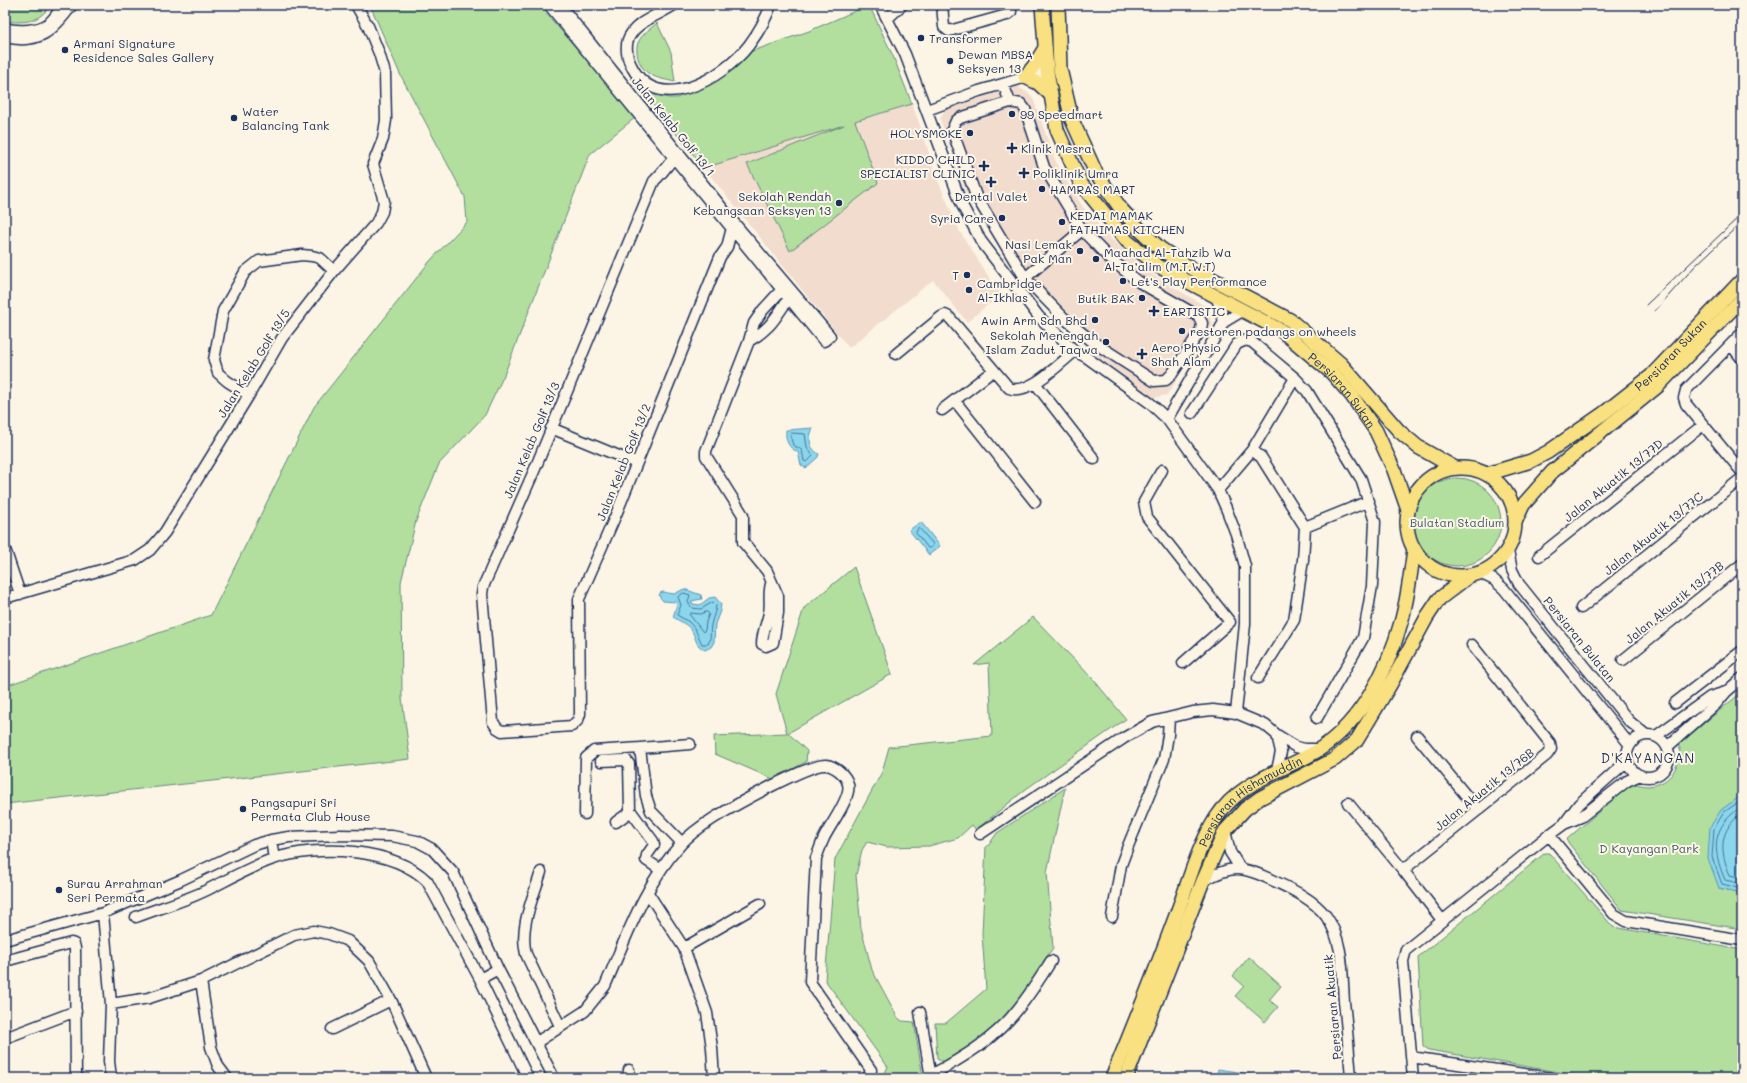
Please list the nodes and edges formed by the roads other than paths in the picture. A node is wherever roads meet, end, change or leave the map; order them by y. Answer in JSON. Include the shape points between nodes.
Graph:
{"nodes":[{"id":1,"x":63,"y":5,"type":"edge"},
{"id":2,"x":72,"y":5,"type":"edge"},
{"id":3,"x":356,"y":5,"type":"edge"},
{"id":4,"x":549,"y":5,"type":"edge"},
{"id":5,"x":560,"y":5,"type":"edge"},
{"id":6,"x":674,"y":5,"type":"edge"},
{"id":7,"x":771,"y":5,"type":"edge"},
{"id":8,"x":880,"y":5,"type":"edge"},
{"id":9,"x":902,"y":5,"type":"edge"},
{"id":10,"x":942,"y":5,"type":"edge"},
{"id":11,"x":1042,"y":5,"type":"edge"},
{"id":12,"x":1058,"y":5,"type":"edge"},
{"id":13,"x":1011,"y":9,"type":"edge"},
{"id":14,"x":887,"y":19,"type":"junction"},
{"id":15,"x":5,"y":28,"type":"edge"},
{"id":16,"x":5,"y":36,"type":"edge"},
{"id":17,"x":1045,"y":48,"type":"junction"},
{"id":18,"x":1059,"y":53,"type":"junction"},
{"id":19,"x":1047,"y":71,"type":"junction"},
{"id":20,"x":1025,"y":77,"type":"junction"},
{"id":21,"x":1003,"y":84,"type":"junction"},
{"id":22,"x":1063,"y":84,"type":"junction"},
{"id":23,"x":1050,"y":94,"type":"junction"},
{"id":24,"x":1010,"y":102,"type":"junction"},
{"id":25,"x":927,"y":110,"type":"junction"},
{"id":26,"x":676,"y":156,"type":"junction"},
{"id":27,"x":976,"y":196,"type":"junction"},
{"id":28,"x":962,"y":205,"type":"junction"},
{"id":29,"x":734,"y":226,"type":"junction"},
{"id":30,"x":1082,"y":230,"type":"junction"},
{"id":31,"x":334,"y":271,"type":"junction"},
{"id":32,"x":1025,"y":278,"type":"junction"},
{"id":33,"x":1742,"y":280,"type":"edge"},
{"id":34,"x":784,"y":287,"type":"junction"},
{"id":35,"x":791,"y":296,"type":"junction"},
{"id":36,"x":1216,"y":296,"type":"junction"},
{"id":37,"x":1742,"y":299,"type":"edge"},
{"id":38,"x":1244,"y":310,"type":"junction"},
{"id":39,"x":1224,"y":322,"type":"junction"},
{"id":40,"x":1742,"y":333,"type":"edge"},
{"id":41,"x":1198,"y":334,"type":"junction"},
{"id":42,"x":830,"y":336,"type":"dead end"},
{"id":43,"x":749,"y":341,"type":"junction"},
{"id":44,"x":1093,"y":342,"type":"junction"},
{"id":45,"x":1731,"y":345,"type":"junction"},
{"id":46,"x":1075,"y":351,"type":"junction"},
{"id":47,"x":896,"y":354,"type":"dead end"},
{"id":48,"x":1086,"y":356,"type":"junction"},
{"id":49,"x":1205,"y":356,"type":"junction"},
{"id":50,"x":1742,"y":359,"type":"edge"},
{"id":51,"x":994,"y":370,"type":"junction"},
{"id":52,"x":1295,"y":378,"type":"junction"},
{"id":53,"x":1035,"y":383,"type":"junction"},
{"id":54,"x":249,"y":395,"type":"junction"},
{"id":55,"x":955,"y":401,"type":"junction"},
{"id":56,"x":942,"y":410,"type":"dead end"},
{"id":57,"x":1192,"y":413,"type":"dead end"},
{"id":58,"x":1167,"y":420,"type":"junction"},
{"id":59,"x":1703,"y":425,"type":"junction"},
{"id":60,"x":551,"y":428,"type":"junction"},
{"id":61,"x":1252,"y":450,"type":"junction"},
{"id":62,"x":1094,"y":459,"type":"dead end"},
{"id":63,"x":636,"y":463,"type":"junction"},
{"id":64,"x":1455,"y":468,"type":"junction"},
{"id":65,"x":1162,"y":470,"type":"dead end"},
{"id":66,"x":1742,"y":472,"type":"edge"},
{"id":67,"x":1486,"y":474,"type":"junction"},
{"id":68,"x":1742,"y":478,"type":"edge"},
{"id":69,"x":1218,"y":490,"type":"junction"},
{"id":70,"x":1369,"y":501,"type":"junction"},
{"id":71,"x":1035,"y":502,"type":"dead end"},
{"id":72,"x":1408,"y":510,"type":"junction"},
{"id":73,"x":1516,"y":520,"type":"junction"},
{"id":74,"x":1305,"y":527,"type":"junction"},
{"id":75,"x":1414,"y":549,"type":"junction"},
{"id":76,"x":5,"y":550,"type":"edge"},
{"id":77,"x":1508,"y":551,"type":"junction"},
{"id":78,"x":1539,"y":556,"type":"dead end"},
{"id":79,"x":1742,"y":564,"type":"edge"},
{"id":80,"x":1476,"y":575,"type":"junction"},
{"id":81,"x":771,"y":584,"type":"junction"},
{"id":82,"x":20,"y":594,"type":"junction"},
{"id":83,"x":5,"y":598,"type":"edge"},
{"id":84,"x":1581,"y":608,"type":"dead end"},
{"id":85,"x":1230,"y":622,"type":"junction"},
{"id":86,"x":1245,"y":624,"type":"junction"},
{"id":87,"x":1472,"y":645,"type":"dead end"},
{"id":88,"x":1742,"y":651,"type":"edge"},
{"id":89,"x":1623,"y":660,"type":"dead end"},
{"id":90,"x":1183,"y":663,"type":"dead end"},
{"id":91,"x":1258,"y":678,"type":"dead end"},
{"id":92,"x":1742,"y":678,"type":"edge"},
{"id":93,"x":1726,"y":692,"type":"junction"},
{"id":94,"x":1675,"y":703,"type":"dead end"},
{"id":95,"x":1236,"y":713,"type":"junction"},
{"id":96,"x":1169,"y":718,"type":"junction"},
{"id":97,"x":1317,"y":718,"type":"dead end"},
{"id":98,"x":578,"y":720,"type":"joint"},
{"id":99,"x":1276,"y":735,"type":"junction"},
{"id":100,"x":1417,"y":736,"type":"dead end"},
{"id":101,"x":1651,"y":736,"type":"junction"},
{"id":102,"x":690,"y":744,"type":"dead end"},
{"id":103,"x":1630,"y":745,"type":"junction"},
{"id":104,"x":1667,"y":747,"type":"junction"},
{"id":105,"x":640,"y":748,"type":"junction"},
{"id":106,"x":1320,"y":749,"type":"junction"},
{"id":107,"x":601,"y":761,"type":"dead end"},
{"id":108,"x":1627,"y":761,"type":"junction"},
{"id":109,"x":1277,"y":770,"type":"junction"},
{"id":110,"x":1640,"y":775,"type":"junction"},
{"id":111,"x":1348,"y":803,"type":"dead end"},
{"id":112,"x":1478,"y":810,"type":"junction"},
{"id":113,"x":630,"y":812,"type":"junction"},
{"id":114,"x":584,"y":814,"type":"dead end"},
{"id":115,"x":616,"y":822,"type":"dead end"},
{"id":116,"x":1564,"y":824,"type":"junction"},
{"id":117,"x":1225,"y":831,"type":"junction"},
{"id":118,"x":980,"y":834,"type":"dead end"},
{"id":119,"x":1549,"y":835,"type":"junction"},
{"id":120,"x":271,"y":840,"type":"junction"},
{"id":121,"x":682,"y":843,"type":"junction"},
{"id":122,"x":274,"y":859,"type":"junction"},
{"id":123,"x":1240,"y":868,"type":"junction"},
{"id":124,"x":661,"y":870,"type":"junction"},
{"id":125,"x":1403,"y":870,"type":"junction"},
{"id":126,"x":541,"y":872,"type":"dead end"},
{"id":127,"x":1203,"y":881,"type":"junction"},
{"id":128,"x":648,"y":893,"type":"junction"},
{"id":129,"x":760,"y":904,"type":"dead end"},
{"id":130,"x":103,"y":913,"type":"junction"},
{"id":131,"x":136,"y":917,"type":"dead end"},
{"id":132,"x":1112,"y":917,"type":"dead end"},
{"id":133,"x":1442,"y":920,"type":"junction"},
{"id":134,"x":5,"y":940,"type":"edge"},
{"id":135,"x":1742,"y":940,"type":"edge"},
{"id":136,"x":684,"y":948,"type":"junction"},
{"id":137,"x":5,"y":961,"type":"edge"},
{"id":138,"x":1052,"y":961,"type":"dead end"},
{"id":139,"x":498,"y":969,"type":"junction"},
{"id":140,"x":480,"y":979,"type":"junction"},
{"id":141,"x":201,"y":981,"type":"junction"},
{"id":142,"x":391,"y":1000,"type":"junction"},
{"id":143,"x":111,"y":1004,"type":"junction"},
{"id":144,"x":76,"y":1011,"type":"junction"},
{"id":145,"x":920,"y":1012,"type":"dead end"},
{"id":146,"x":560,"y":1026,"type":"junction"},
{"id":147,"x":332,"y":1029,"type":"dead end"},
{"id":148,"x":5,"y":1038,"type":"edge"},
{"id":149,"x":537,"y":1042,"type":"junction"},
{"id":150,"x":1411,"y":1057,"type":"junction"},
{"id":151,"x":931,"y":1077,"type":"edge"},
{"id":152,"x":76,"y":1078,"type":"edge"},
{"id":153,"x":111,"y":1078,"type":"edge"},
{"id":154,"x":227,"y":1078,"type":"edge"},
{"id":155,"x":426,"y":1078,"type":"edge"},
{"id":156,"x":528,"y":1078,"type":"edge"},
{"id":157,"x":554,"y":1078,"type":"edge"},
{"id":158,"x":714,"y":1078,"type":"edge"},
{"id":159,"x":868,"y":1078,"type":"edge"},
{"id":160,"x":1112,"y":1078,"type":"edge"},
{"id":161,"x":1126,"y":1078,"type":"edge"},
{"id":162,"x":1351,"y":1078,"type":"edge"},
{"id":163,"x":1413,"y":1078,"type":"edge"},
{"id":164,"x":1551,"y":1078,"type":"edge"}],
"edges":[{"from":1,"to":15,"type":"street","via":[[42,27],[17,30]]},
{"from":2,"to":16,"type":"street","via":[[60,22],[46,33],[17,39]]},
{"from":3,"to":31,"type":"street","name":"Jalan Kelab Golf 13/5","via":[[380,53],[385,73],[386,120],[383,138],[373,164],[384,201],[376,223]]},
{"from":4,"to":26,"type":"street"},
{"from":5,"to":26,"type":"street","name":"Jalan Kelab Golf 13/1"},
{"from":6,"to":7,"type":"street","via":[[641,24],[631,34],[627,44],[627,56],[643,81],[658,89],[671,91],[700,85],[718,74],[748,46]]},
{"from":8,"to":14,"type":"street"},
{"from":9,"to":14,"type":"street"},
{"from":10,"to":13,"type":"street","via":[[944,27],[949,31],[1007,15]]},
{"from":11,"to":17,"type":"main road","name":"Persiaran Sukan"},
{"from":12,"to":18,"type":"main road","name":"Persiaran Sukan"},
{"from":14,"to":25,"type":"street","via":[[905,54]]},
{"from":17,"to":19,"type":"main road","name":"Persiaran Sukan"},
{"from":17,"to":20,"type":"main road"},
{"from":18,"to":19,"type":"main road","via":[[1053,66]]},
{"from":18,"to":22,"type":"main road","name":"Persiaran Sukan"},
{"from":19,"to":20,"type":"street"},
{"from":19,"to":22,"type":"main road"},
{"from":19,"to":23,"type":"main road","name":"Persiaran Sukan"},
{"from":20,"to":21,"type":"street"},
{"from":20,"to":23,"type":"main road","via":[[1038,83]]},
{"from":21,"to":24,"type":"street"},
{"from":21,"to":25,"type":"street"},
{"from":22,"to":64,"type":"main road","name":"Persiaran Sukan","via":[[1072,120],[1096,173],[1114,202],[1141,231],[1182,263],[1290,320],[1341,364],[1399,431],[1418,447]]},
{"from":23,"to":36,"type":"main road","name":"Persiaran Sukan","via":[[1057,130],[1081,184],[1109,220],[1127,241],[1158,266]]},
{"from":24,"to":27,"type":"street","via":[[960,118],[952,130]]},
{"from":24,"to":30,"type":"street","via":[[1021,104],[1025,109],[1044,167]]},
{"from":25,"to":28,"type":"street"},
{"from":26,"to":29,"type":"street","name":"Jalan Kelab Golf 13/1"},
{"from":26,"to":60,"type":"street","name":"Jalan Kelab Golf 13/3","via":[[654,181]]},
{"from":27,"to":28,"type":"street"},
{"from":27,"to":32,"type":"street"},
{"from":28,"to":46,"type":"street","via":[[981,241],[1007,277],[1039,317]]},
{"from":29,"to":34,"type":"street","name":"Jalan Kelab Golf 13/1"},
{"from":29,"to":63,"type":"street","name":"Jalan Kelab Golf 13/2"},
{"from":30,"to":32,"type":"street"},
{"from":30,"to":41,"type":"street","via":[[1109,258],[1139,282],[1198,316],[1202,323]]},
{"from":31,"to":54,"type":"street","name":"Jalan Kelab Golf 13/5","via":[[282,338]]},
{"from":31,"to":54,"type":"street","via":[[320,258],[302,255],[259,261],[245,272],[223,311],[214,360],[218,373]]},
{"from":32,"to":44,"type":"street","via":[[1064,318]]},
{"from":33,"to":67,"type":"main road","name":"Persiaran Sukan","via":[[1651,376],[1604,414],[1548,452],[1526,462]]},
{"from":34,"to":35,"type":"street","name":"Jalan Kelab Golf 13/1"},
{"from":34,"to":43,"type":"street","via":[[754,323]]},
{"from":35,"to":42,"type":"street","name":"Jalan Kelab Golf 13/1"},
{"from":35,"to":43,"type":"street","via":[[773,323],[762,334]]},
{"from":36,"to":38,"type":"main road","name":"Persiaran Sukan"},
{"from":36,"to":39,"type":"street"},
{"from":37,"to":73,"type":"main road","name":"Persiaran Sukan","via":[[1658,386],[1552,472],[1523,505]]},
{"from":38,"to":39,"type":"street"},
{"from":38,"to":72,"type":"main road","name":"Persiaran Sukan","via":[[1282,331],[1331,372],[1352,396],[1376,431],[1394,470]]},
{"from":39,"to":49,"type":"street"},
{"from":40,"to":45,"type":"street"},
{"from":41,"to":44,"type":"street","via":[[1172,374],[1166,380],[1160,381],[1154,381]]},
{"from":41,"to":49,"type":"street","via":[[1203,339]]},
{"from":43,"to":81,"type":"street","via":[[706,456],[743,514],[743,542],[767,571]]},
{"from":44,"to":48,"type":"street"},
{"from":45,"to":50,"type":"street"},
{"from":45,"to":59,"type":"street","via":[[1686,390],[1686,404]]},
{"from":46,"to":48,"type":"street"},
{"from":46,"to":53,"type":"street"},
{"from":47,"to":51,"type":"street","via":[[945,315]]},
{"from":48,"to":58,"type":"street","via":[[1150,403]]},
{"from":49,"to":58,"type":"street"},
{"from":51,"to":53,"type":"street","via":[[1009,388],[1016,391]]},
{"from":51,"to":55,"type":"street"},
{"from":52,"to":57,"type":"street","via":[[1252,342],[1241,342],[1237,344]]},
{"from":52,"to":61,"type":"street"},
{"from":52,"to":70,"type":"street","via":[[1307,391],[1361,479]]},
{"from":53,"to":62,"type":"street"},
{"from":54,"to":82,"type":"street","name":"Jalan Kelab Golf 13/5","via":[[165,532],[150,550],[135,560]]},
{"from":55,"to":56,"type":"street"},
{"from":55,"to":71,"type":"street"},
{"from":58,"to":69,"type":"street"},
{"from":59,"to":66,"type":"street"},
{"from":59,"to":78,"type":"street","name":"Jalan Akuatik 13/77D"},
{"from":60,"to":63,"type":"street"},
{"from":60,"to":98,"type":"street","name":"Jalan Kelab Golf 13/3","via":[[483,587],[493,722],[502,731],[572,726]]},
{"from":61,"to":69,"type":"street"},
{"from":61,"to":74,"type":"street","via":[[1261,457]]},
{"from":63,"to":98,"type":"street","name":"Jalan Kelab Golf 13/2","via":[[579,599]]},
{"from":64,"to":67,"type":"main road","via":[[1476,470]]},
{"from":64,"to":72,"type":"main road","via":[[1439,473],[1425,482],[1414,494]]},
{"from":65,"to":85,"type":"street","via":[[1144,502],[1147,518]]},
{"from":67,"to":73,"type":"main road","via":[[1502,485],[1512,501]]},
{"from":68,"to":84,"type":"street","name":"Jalan Akuatik 13/77C"},
{"from":69,"to":86,"type":"street","via":[[1236,534],[1245,566]]},
{"from":70,"to":74,"type":"street"},
{"from":70,"to":97,"type":"street","via":[[1375,522],[1372,586],[1363,638]]},
{"from":72,"to":75,"type":"main road","via":[[1408,530]]},
{"from":73,"to":77,"type":"main road","via":[[1514,536]]},
{"from":74,"to":91,"type":"street","via":[[1294,620]]},
{"from":75,"to":80,"type":"main road","via":[[1424,562],[1437,571],[1453,576]]},
{"from":75,"to":106,"type":"main road","name":"Persiaran Hishamuddin","via":[[1402,618],[1393,648],[1362,707],[1333,741]]},
{"from":76,"to":82,"type":"street"},
{"from":77,"to":80,"type":"main road","via":[[1495,565]]},
{"from":77,"to":101,"type":"street","name":"Persiaran Bulatan","via":[[1512,570],[1519,584],[1629,721]]},
{"from":79,"to":89,"type":"street","name":"Jalan Akuatik 13/77B"},
{"from":80,"to":103,"type":"street","via":[[1494,580],[1504,589]]},
{"from":80,"to":117,"type":"main road","name":"Persiaran Hishamuddin","via":[[1439,599],[1357,740],[1335,759],[1244,809]]},
{"from":81,"to":81,"type":"street","via":[[778,596],[778,613],[773,643],[766,646],[762,644],[762,639],[769,612]]},
{"from":82,"to":83,"type":"street","name":"Jalan Kelab Golf 13/5"},
{"from":85,"to":86,"type":"street"},
{"from":85,"to":90,"type":"street"},
{"from":86,"to":95,"type":"street"},
{"from":87,"to":112,"type":"street","name":"Jalan Akuatik 13/76B","via":[[1550,743],[1551,749],[1547,755]]},
{"from":88,"to":94,"type":"street"},
{"from":92,"to":93,"type":"street"},
{"from":93,"to":101,"type":"street","via":[[1710,697]]},
{"from":93,"to":104,"type":"street"},
{"from":95,"to":96,"type":"street","via":[[1213,710]]},
{"from":95,"to":99,"type":"street","via":[[1265,725]]},
{"from":96,"to":118,"type":"street","via":[[1152,722],[1124,738]]},
{"from":96,"to":132,"type":"street","via":[[1164,760],[1125,852]]},
{"from":99,"to":106,"type":"street","via":[[1296,747]]},
{"from":99,"to":109,"type":"street","via":[[1281,752]]},
{"from":100,"to":112,"type":"street"},
{"from":101,"to":103,"type":"street","via":[[1637,738]]},
{"from":101,"to":104,"type":"street","via":[[1661,739]]},
{"from":102,"to":105,"type":"street"},
{"from":103,"to":108,"type":"street"},
{"from":104,"to":110,"type":"street","via":[[1668,761],[1660,773],[1654,776]]},
{"from":105,"to":114,"type":"street","via":[[594,751],[586,758]]},
{"from":105,"to":121,"type":"street","via":[[646,796],[651,811]]},
{"from":106,"to":109,"type":"main road","name":"Persiaran Hishamuddin"},
{"from":107,"to":113,"type":"street","via":[[618,759],[626,760],[629,764]]},
{"from":108,"to":110,"type":"street","via":[[1634,772]]},
{"from":108,"to":116,"type":"street","via":[[1579,804]]},
{"from":109,"to":160,"type":"main road","name":"Persiaran Hishamuddin","via":[[1238,794],[1216,818],[1202,846]]},
{"from":110,"to":116,"type":"street","via":[[1581,817]]},
{"from":111,"to":125,"type":"street"},
{"from":112,"to":125,"type":"street","name":"Jalan Akuatik 13/76B"},
{"from":113,"to":115,"type":"street"},
{"from":113,"to":124,"type":"street","via":[[653,840],[654,845],[646,860]]},
{"from":116,"to":119,"type":"street"},
{"from":117,"to":123,"type":"street","via":[[1230,852]]},
{"from":117,"to":127,"type":"main road","name":"Persiaran Hishamuddin"},
{"from":119,"to":133,"type":"street"},
{"from":119,"to":135,"type":"street","via":[[1620,918]]},
{"from":120,"to":122,"type":"street"},
{"from":120,"to":130,"type":"street","via":[[254,845]]},
{"from":120,"to":139,"type":"street","via":[[296,836],[392,836],[417,841],[432,849],[453,872]]},
{"from":121,"to":124,"type":"street"},
{"from":121,"to":159,"type":"street","via":[[713,819],[799,773],[826,765],[835,768],[844,776],[848,784],[848,794],[823,839],[816,858],[810,982],[871,1070]]},
{"from":122,"to":131,"type":"street","via":[[206,890]]},
{"from":122,"to":140,"type":"street","via":[[303,851],[348,852],[382,857],[417,872],[427,881]]},
{"from":123,"to":127,"type":"street","via":[[1222,871]]},
{"from":123,"to":162,"type":"street","name":"Persiaran Akuatik","via":[[1302,895],[1326,916],[1334,931],[1341,953]]},
{"from":124,"to":128,"type":"street"},
{"from":125,"to":133,"type":"street"},
{"from":126,"to":146,"type":"street","via":[[523,932],[523,944]]},
{"from":127,"to":161,"type":"main road","name":"Persiaran Hishamuddin"},
{"from":128,"to":136,"type":"street"},
{"from":128,"to":146,"type":"street","via":[[605,986],[585,1011]]},
{"from":129,"to":136,"type":"street"},
{"from":130,"to":134,"type":"street"},
{"from":130,"to":143,"type":"street"},
{"from":133,"to":150,"type":"street","via":[[1406,950],[1404,955]]},
{"from":136,"to":158,"type":"street","via":[[707,1013]]},
{"from":137,"to":144,"type":"street","via":[[74,944]]},
{"from":138,"to":151,"type":"street","via":[[1018,1010],[995,1034]]},
{"from":139,"to":140,"type":"street"},
{"from":139,"to":149,"type":"street"},
{"from":140,"to":156,"type":"street"},
{"from":141,"to":142,"type":"street","via":[[288,938],[314,931],[348,941],[358,949],[369,961]]},
{"from":141,"to":143,"type":"street","via":[[149,998]]},
{"from":141,"to":154,"type":"street","via":[[211,1047],[218,1066]]},
{"from":142,"to":147,"type":"street"},
{"from":142,"to":155,"type":"street"},
{"from":143,"to":153,"type":"street"},
{"from":144,"to":148,"type":"street"},
{"from":144,"to":152,"type":"street"},
{"from":145,"to":151,"type":"street"},
{"from":146,"to":149,"type":"street"},
{"from":149,"to":157,"type":"street"},
{"from":150,"to":163,"type":"street"},
{"from":150,"to":164,"type":"street"}]}
